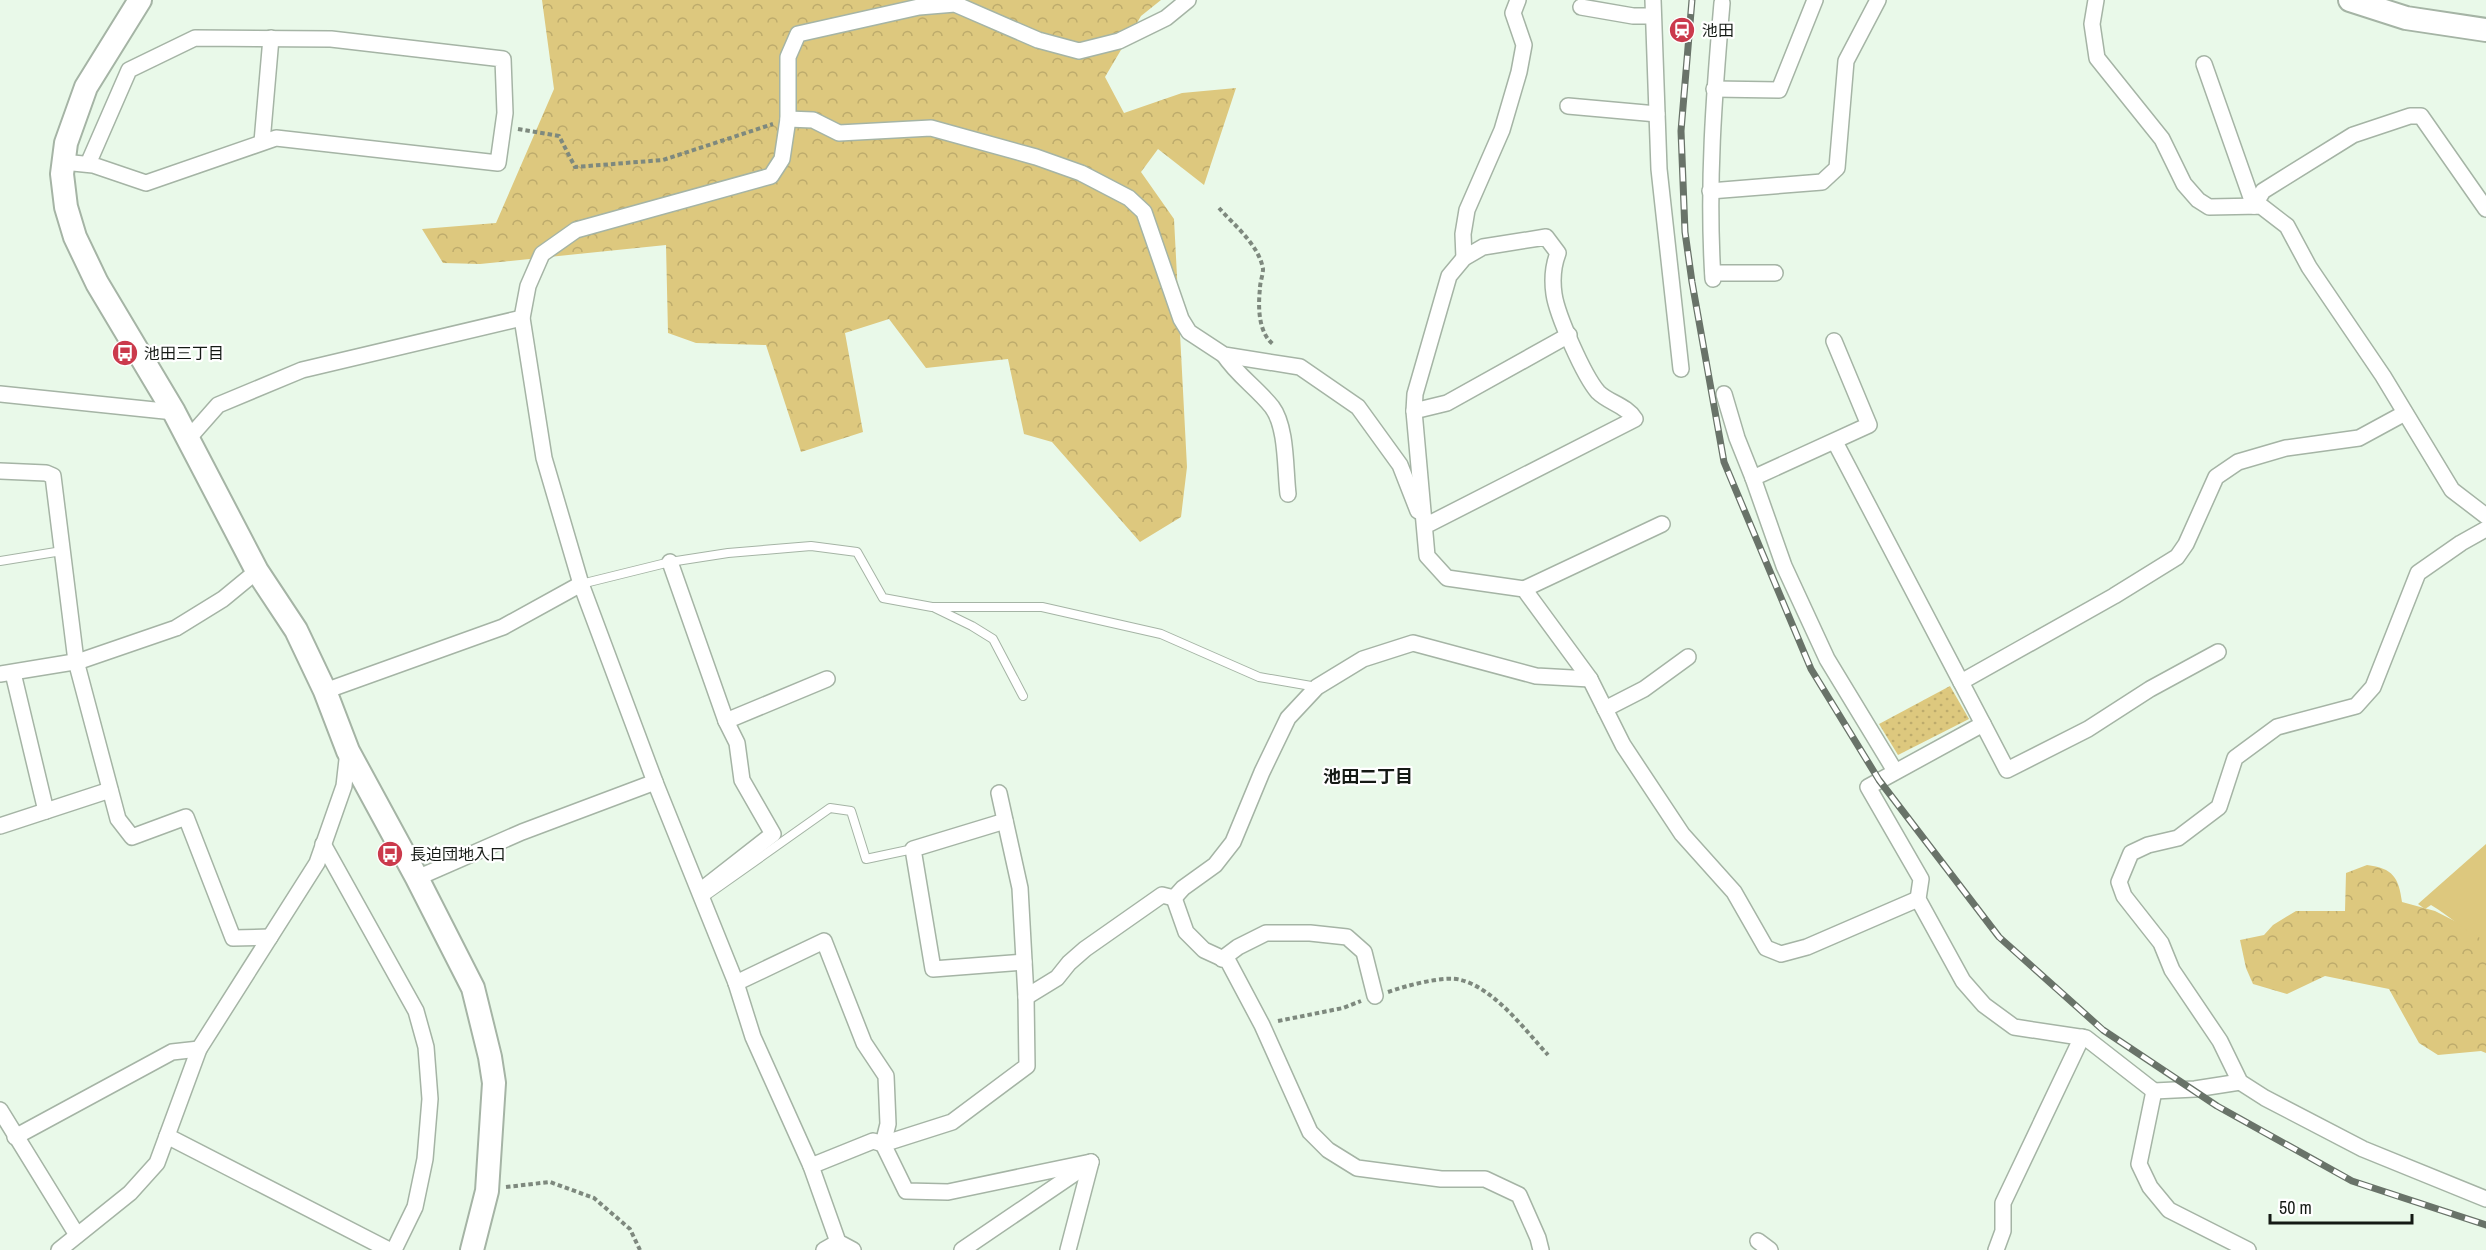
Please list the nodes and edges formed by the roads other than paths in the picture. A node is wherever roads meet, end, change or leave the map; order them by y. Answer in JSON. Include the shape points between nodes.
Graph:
{"nodes":[{"id":1,"x":140,"y":0,"type":"edge"},
{"id":2,"x":1188,"y":0,"type":"edge"},
{"id":3,"x":1518,"y":0,"type":"edge"},
{"id":4,"x":1653,"y":0,"type":"edge"},
{"id":5,"x":1815,"y":0,"type":"edge"},
{"id":6,"x":1877,"y":0,"type":"edge"},
{"id":7,"x":2096,"y":0,"type":"edge"},
{"id":8,"x":2350,"y":0,"type":"edge"},
{"id":9,"x":1722,"y":3,"type":"dead end"},
{"id":10,"x":1581,"y":7,"type":"dead end"},
{"id":11,"x":1653,"y":16,"type":"junction"},
{"id":12,"x":2486,"y":30,"type":"edge"},
{"id":13,"x":271,"y":38,"type":"junction"},
{"id":14,"x":2204,"y":64,"type":"dead end"},
{"id":15,"x":1714,"y":88,"type":"junction"},
{"id":16,"x":1568,"y":106,"type":"dead end"},
{"id":17,"x":1657,"y":114,"type":"junction"},
{"id":18,"x":788,"y":118,"type":"junction"},
{"id":19,"x":262,"y":142,"type":"junction"},
{"id":20,"x":63,"y":162,"type":"junction"},
{"id":21,"x":88,"y":164,"type":"junction"},
{"id":22,"x":1710,"y":191,"type":"junction"},
{"id":23,"x":2254,"y":206,"type":"junction"},
{"id":24,"x":2486,"y":209,"type":"edge"},
{"id":25,"x":1464,"y":258,"type":"junction"},
{"id":26,"x":1775,"y":273,"type":"dead end"},
{"id":27,"x":522,"y":318,"type":"junction"},
{"id":28,"x":1569,"y":335,"type":"junction"},
{"id":29,"x":1834,"y":341,"type":"dead end"},
{"id":30,"x":1224,"y":355,"type":"junction"},
{"id":31,"x":1681,"y":369,"type":"dead end"},
{"id":32,"x":0,"y":394,"type":"edge"},
{"id":33,"x":1724,"y":394,"type":"dead end"},
{"id":34,"x":1414,"y":411,"type":"junction"},
{"id":35,"x":174,"y":412,"type":"junction"},
{"id":36,"x":2405,"y":413,"type":"junction"},
{"id":37,"x":188,"y":439,"type":"junction"},
{"id":38,"x":1835,"y":442,"type":"junction"},
{"id":39,"x":0,"y":471,"type":"edge"},
{"id":40,"x":1753,"y":478,"type":"junction"},
{"id":41,"x":1288,"y":494,"type":"dead end"},
{"id":42,"x":2486,"y":516,"type":"edge"},
{"id":43,"x":1662,"y":524,"type":"dead end"},
{"id":44,"x":1425,"y":526,"type":"junction"},
{"id":45,"x":2486,"y":529,"type":"edge"},
{"id":46,"x":62,"y":551,"type":"junction"},
{"id":47,"x":0,"y":561,"type":"edge"},
{"id":48,"x":670,"y":562,"type":"junction"},
{"id":49,"x":257,"y":571,"type":"junction"},
{"id":50,"x":581,"y":584,"type":"junction"},
{"id":51,"x":1524,"y":589,"type":"junction"},
{"id":52,"x":932,"y":607,"type":"junction"},
{"id":53,"x":2218,"y":652,"type":"dead end"},
{"id":54,"x":1688,"y":657,"type":"dead end"},
{"id":55,"x":76,"y":661,"type":"junction"},
{"id":56,"x":6,"y":673,"type":"edge"},
{"id":57,"x":827,"y":679,"type":"dead end"},
{"id":58,"x":1590,"y":679,"type":"junction"},
{"id":59,"x":1961,"y":682,"type":"junction"},
{"id":60,"x":1317,"y":687,"type":"junction"},
{"id":61,"x":326,"y":691,"type":"junction"},
{"id":62,"x":1023,"y":696,"type":"dead end"},
{"id":63,"x":1605,"y":709,"type":"junction"},
{"id":64,"x":726,"y":721,"type":"junction"},
{"id":65,"x":1983,"y":724,"type":"junction"},
{"id":66,"x":348,"y":751,"type":"junction"},
{"id":67,"x":1895,"y":771,"type":"junction"},
{"id":68,"x":655,"y":782,"type":"junction"},
{"id":69,"x":110,"y":790,"type":"junction"},
{"id":70,"x":999,"y":793,"type":"dead end"},
{"id":71,"x":46,"y":811,"type":"junction"},
{"id":72,"x":1005,"y":821,"type":"junction"},
{"id":73,"x":0,"y":826,"type":"edge"},
{"id":74,"x":323,"y":844,"type":"junction"},
{"id":75,"x":913,"y":849,"type":"junction"},
{"id":76,"x":417,"y":878,"type":"junction"},
{"id":77,"x":701,"y":894,"type":"junction"},
{"id":78,"x":1174,"y":898,"type":"junction"},
{"id":79,"x":1918,"y":899,"type":"junction"},
{"id":80,"x":270,"y":937,"type":"junction"},
{"id":81,"x":1222,"y":958,"type":"junction"},
{"id":82,"x":1024,"y":962,"type":"junction"},
{"id":83,"x":736,"y":983,"type":"junction"},
{"id":84,"x":1375,"y":996,"type":"road end"},
{"id":85,"x":1026,"y":997,"type":"junction"},
{"id":86,"x":2082,"y":1037,"type":"junction"},
{"id":87,"x":199,"y":1049,"type":"junction"},
{"id":88,"x":2240,"y":1082,"type":"junction"},
{"id":89,"x":2154,"y":1090,"type":"junction"},
{"id":90,"x":0,"y":1110,"type":"edge"},
{"id":91,"x":167,"y":1136,"type":"junction"},
{"id":92,"x":15,"y":1137,"type":"junction"},
{"id":93,"x":883,"y":1144,"type":"junction"},
{"id":94,"x":1092,"y":1162,"type":"junction"},
{"id":95,"x":811,"y":1166,"type":"junction"},
{"id":96,"x":2486,"y":1199,"type":"edge"},
{"id":97,"x":76,"y":1235,"type":"junction"},
{"id":98,"x":831,"y":1246,"type":"edge"},
{"id":99,"x":59,"y":1250,"type":"edge"},
{"id":100,"x":389,"y":1250,"type":"edge"},
{"id":101,"x":394,"y":1250,"type":"edge"},
{"id":102,"x":472,"y":1250,"type":"edge"},
{"id":103,"x":853,"y":1250,"type":"edge"},
{"id":104,"x":962,"y":1250,"type":"edge"},
{"id":105,"x":1068,"y":1250,"type":"edge"},
{"id":106,"x":1541,"y":1250,"type":"edge"},
{"id":107,"x":1996,"y":1250,"type":"edge"},
{"id":108,"x":2248,"y":1250,"type":"edge"}],
"edges":[{"from":1,"to":20,"type":"street","via":[[86,87]]},
{"from":2,"to":18,"type":"street","via":[[1166,18],[1119,41],[1079,51],[1038,40],[955,4],[920,7],[798,34],[788,57]]},
{"from":3,"to":25,"type":"street","via":[[1513,13],[1524,45],[1519,72],[1502,130],[1467,210]]},
{"from":4,"to":11,"type":"street"},
{"from":5,"to":15,"type":"street","via":[[1779,90]]},
{"from":6,"to":22,"type":"street","via":[[1846,61],[1837,168],[1822,182]]},
{"from":7,"to":23,"type":"street","via":[[2092,24],[2097,58],[2162,139],[2184,184],[2208,207]]},
{"from":8,"to":12,"type":"street","via":[[2406,18]]},
{"from":9,"to":15,"type":"street"},
{"from":10,"to":11,"type":"street"},
{"from":11,"to":17,"type":"street"},
{"from":13,"to":19,"type":"street"},
{"from":13,"to":19,"type":"street","via":[[331,39],[503,59],[505,113],[498,163],[276,138]]},
{"from":13,"to":21,"type":"street","via":[[195,38],[129,70]]},
{"from":14,"to":23,"type":"street"},
{"from":15,"to":22,"type":"street"},
{"from":16,"to":17,"type":"street"},
{"from":17,"to":31,"type":"street","via":[[1659,169]]},
{"from":18,"to":27,"type":"street","via":[[782,159],[771,176],[576,230],[562,238],[542,254],[528,286]]},
{"from":18,"to":30,"type":"street","via":[[813,120],[839,133],[931,128],[1036,157],[1081,173],[1129,198],[1144,212],[1181,319],[1189,332]]},
{"from":19,"to":21,"type":"street","via":[[146,183]]},
{"from":20,"to":21,"type":"street"},
{"from":20,"to":35,"type":"street","via":[[66,207],[75,237],[97,283]]},
{"from":22,"to":26,"type":"street","via":[[1713,276]]},
{"from":23,"to":24,"type":"street","via":[[2263,191],[2353,135],[2421,116]]},
{"from":23,"to":36,"type":"street","via":[[2261,206],[2287,226],[2309,267]]},
{"from":25,"to":28,"type":"street","via":[[1483,247],[1546,237],[1558,253],[1553,266],[1554,296]]},
{"from":25,"to":34,"type":"street","via":[[1449,276],[1415,394]]},
{"from":27,"to":37,"type":"street","via":[[302,370],[218,405]]},
{"from":27,"to":50,"type":"street","via":[[544,458]]},
{"from":28,"to":34,"type":"street","via":[[1447,403]]},
{"from":28,"to":44,"type":"street","via":[[1579,362],[1599,393],[1630,411],[1635,419]]},
{"from":29,"to":38,"type":"street","via":[[1869,425]]},
{"from":30,"to":41,"type":"street","via":[[1280,422]]},
{"from":30,"to":44,"type":"street","via":[[1300,367],[1358,407],[1400,465]]},
{"from":32,"to":35,"type":"street"},
{"from":33,"to":40,"type":"street"},
{"from":34,"to":44,"type":"street"},
{"from":35,"to":37,"type":"street"},
{"from":36,"to":42,"type":"street","via":[[2452,490]]},
{"from":36,"to":59,"type":"street","via":[[2359,438],[2286,448],[2238,462],[2216,477],[2177,557]]},
{"from":37,"to":49,"type":"street"},
{"from":38,"to":40,"type":"street"},
{"from":38,"to":59,"type":"street"},
{"from":39,"to":46,"type":"street","via":[[53,476]]},
{"from":40,"to":67,"type":"street","via":[[1784,566],[1827,659]]},
{"from":43,"to":51,"type":"street"},
{"from":44,"to":51,"type":"street","via":[[1427,556],[1447,578]]},
{"from":45,"to":88,"type":"street","via":[[2418,573],[2373,687],[2356,706],[2277,727],[2235,758],[2219,807],[2178,837],[2131,854],[2119,882],[2124,896],[2161,943],[2172,970],[2220,1041]]},
{"from":46,"to":47,"type":"lane"},
{"from":46,"to":55,"type":"street"},
{"from":48,"to":50,"type":"lane"},
{"from":48,"to":52,"type":"lane","via":[[811,546],[857,552],[883,598]]},
{"from":48,"to":64,"type":"street"},
{"from":49,"to":55,"type":"street","via":[[223,599],[176,628]]},
{"from":49,"to":61,"type":"street","via":[[296,630]]},
{"from":50,"to":61,"type":"street","via":[[503,627]]},
{"from":50,"to":68,"type":"street"},
{"from":51,"to":58,"type":"street"},
{"from":52,"to":60,"type":"lane","via":[[1042,607],[1161,634],[1259,677]]},
{"from":52,"to":62,"type":"lane","via":[[993,639]]},
{"from":53,"to":65,"type":"street","via":[[2088,729],[2007,770]]},
{"from":54,"to":63,"type":"street","via":[[1644,689]]},
{"from":55,"to":56,"type":"street"},
{"from":55,"to":69,"type":"street"},
{"from":56,"to":71,"type":"street"},
{"from":57,"to":64,"type":"street"},
{"from":58,"to":60,"type":"street","via":[[1536,676],[1413,643],[1363,659]]},
{"from":58,"to":63,"type":"street"},
{"from":59,"to":65,"type":"street"},
{"from":60,"to":78,"type":"street","via":[[1288,718],[1233,842],[1215,865]]},
{"from":61,"to":66,"type":"street"},
{"from":63,"to":79,"type":"street","via":[[1623,745],[1682,834],[1734,892],[1766,948],[1781,954],[1807,947]]},
{"from":64,"to":77,"type":"street","via":[[737,743],[742,780],[773,834]]},
{"from":65,"to":67,"type":"street"},
{"from":66,"to":74,"type":"street","via":[[344,786]]},
{"from":66,"to":76,"type":"street"},
{"from":67,"to":79,"type":"street","via":[[1868,787],[1921,879]]},
{"from":68,"to":76,"type":"street","via":[[522,832]]},
{"from":68,"to":77,"type":"street"},
{"from":69,"to":71,"type":"street"},
{"from":69,"to":80,"type":"street","via":[[118,819],[132,837],[186,818],[233,938]]},
{"from":70,"to":72,"type":"street"},
{"from":71,"to":73,"type":"street"},
{"from":72,"to":75,"type":"street"},
{"from":72,"to":82,"type":"street","via":[[1020,888]]},
{"from":74,"to":80,"type":"street","via":[[317,863]]},
{"from":74,"to":101,"type":"street","via":[[416,1011],[426,1047],[430,1099],[425,1159],[415,1207]]},
{"from":75,"to":77,"type":"lane","via":[[866,859],[851,812],[830,808]]},
{"from":75,"to":82,"type":"street","via":[[933,969]]},
{"from":76,"to":102,"type":"street","via":[[473,988],[494,1083],[487,1191]]},
{"from":77,"to":83,"type":"street"},
{"from":78,"to":81,"type":"street","via":[[1186,932],[1204,950]]},
{"from":78,"to":85,"type":"street","via":[[1162,895],[1086,949],[1057,978]]},
{"from":79,"to":86,"type":"street","via":[[1963,981],[1984,1005],[2014,1027]]},
{"from":80,"to":87,"type":"street"},
{"from":81,"to":84,"type":"street","via":[[1266,933],[1347,937],[1364,951]]},
{"from":81,"to":106,"type":"street","via":[[1228,961],[1262,1024],[1311,1132],[1328,1150],[1357,1168],[1441,1179],[1485,1179],[1519,1195]]},
{"from":82,"to":85,"type":"street"},
{"from":83,"to":93,"type":"street","via":[[824,941],[864,1043],[886,1076],[888,1124]]},
{"from":83,"to":95,"type":"street","via":[[753,1036]]},
{"from":85,"to":93,"type":"street","via":[[1027,1066],[952,1122]]},
{"from":86,"to":89,"type":"street"},
{"from":86,"to":107,"type":"street","via":[[2003,1203],[2003,1231]]},
{"from":87,"to":91,"type":"street"},
{"from":87,"to":92,"type":"street","via":[[172,1052]]},
{"from":88,"to":89,"type":"street"},
{"from":88,"to":96,"type":"street","via":[[2363,1149]]},
{"from":89,"to":108,"type":"street","via":[[2139,1164],[2150,1188],[2169,1210]]},
{"from":90,"to":92,"type":"street"},
{"from":91,"to":97,"type":"street","via":[[157,1163],[130,1193]]},
{"from":91,"to":100,"type":"street"},
{"from":92,"to":97,"type":"street"},
{"from":93,"to":94,"type":"street","via":[[906,1191],[948,1192]]},
{"from":93,"to":95,"type":"street","via":[[873,1141]]},
{"from":94,"to":104,"type":"street"},
{"from":94,"to":105,"type":"street"},
{"from":95,"to":98,"type":"street"},
{"from":97,"to":99,"type":"street"},
{"from":98,"to":103,"type":"street"}]}
